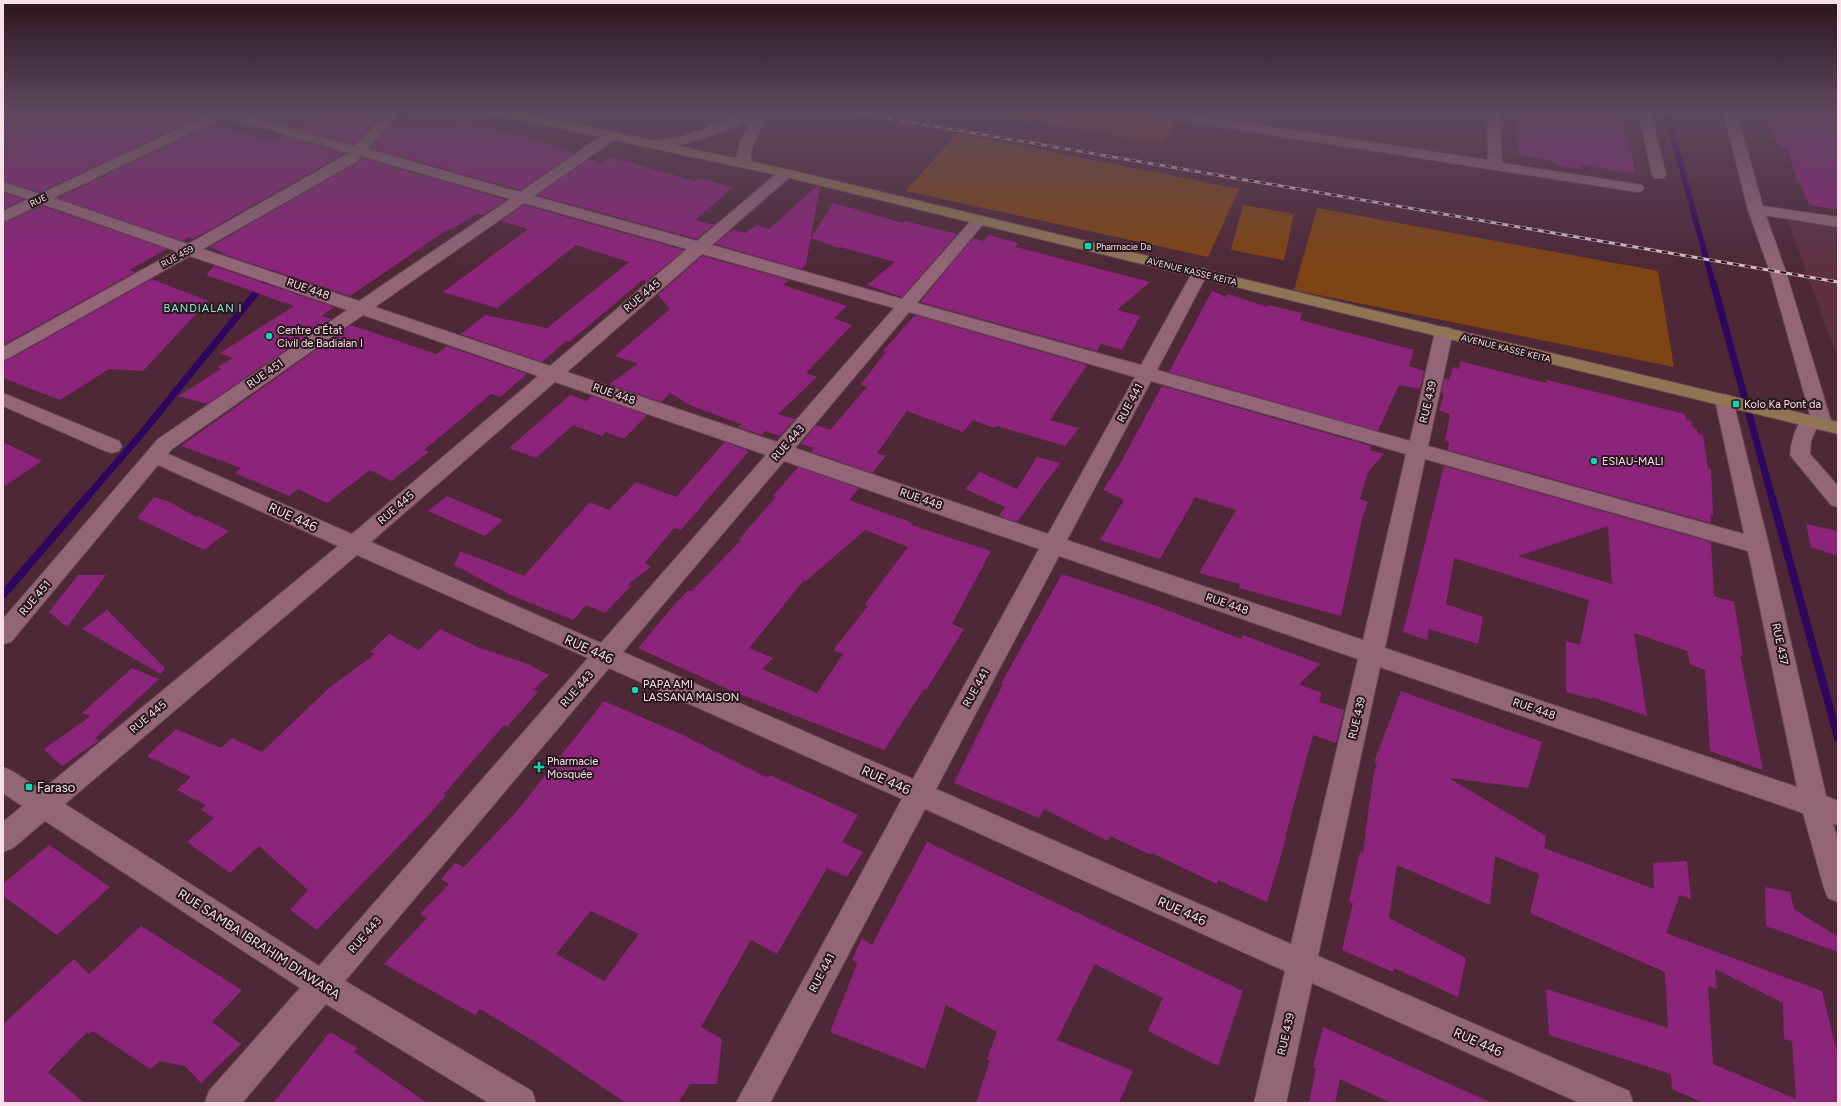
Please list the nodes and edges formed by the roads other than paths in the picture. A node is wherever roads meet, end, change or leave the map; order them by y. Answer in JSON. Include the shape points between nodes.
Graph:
{"nodes":[{"id":1,"x":115,"y":163,"type":"edge"},
{"id":2,"x":342,"y":163,"type":"edge"},
{"id":3,"x":401,"y":163,"type":"edge"},
{"id":4,"x":572,"y":163,"type":"edge"},
{"id":5,"x":745,"y":163,"type":"edge"},
{"id":6,"x":1475,"y":163,"type":"edge"},
{"id":7,"x":1495,"y":163,"type":"edge"},
{"id":8,"x":1656,"y":163,"type":"edge"},
{"id":9,"x":1743,"y":163,"type":"edge"},
{"id":10,"x":1495,"y":166,"type":"junction"},
{"id":11,"x":786,"y":173,"type":"junction"},
{"id":12,"x":1659,"y":175,"type":"dead end"},
{"id":13,"x":3,"y":186,"type":"edge"},
{"id":14,"x":1637,"y":188,"type":"dead end"},
{"id":15,"x":522,"y":197,"type":"junction"},
{"id":16,"x":40,"y":199,"type":"junction"},
{"id":17,"x":1756,"y":210,"type":"junction"},
{"id":18,"x":3,"y":216,"type":"edge"},
{"id":19,"x":979,"y":220,"type":"junction"},
{"id":20,"x":1838,"y":222,"type":"edge"},
{"id":21,"x":700,"y":247,"type":"junction"},
{"id":22,"x":189,"y":250,"type":"junction"},
{"id":23,"x":1200,"y":273,"type":"junction"},
{"id":24,"x":906,"y":305,"type":"junction"},
{"id":25,"x":362,"y":308,"type":"junction"},
{"id":26,"x":1444,"y":332,"type":"junction"},
{"id":27,"x":3,"y":354,"type":"edge"},
{"id":28,"x":552,"y":373,"type":"junction"},
{"id":29,"x":1147,"y":373,"type":"junction"},
{"id":30,"x":3,"y":399,"type":"edge"},
{"id":31,"x":1732,"y":402,"type":"junction"},
{"id":32,"x":1823,"y":425,"type":"edge"},
{"id":33,"x":112,"y":446,"type":"dead end"},
{"id":34,"x":1418,"y":450,"type":"junction"},
{"id":35,"x":781,"y":451,"type":"junction"},
{"id":36,"x":155,"y":456,"type":"junction"},
{"id":37,"x":1838,"y":500,"type":"edge"},
{"id":38,"x":354,"y":544,"type":"junction"},
{"id":39,"x":1054,"y":545,"type":"junction"},
{"id":40,"x":1758,"y":546,"type":"junction"},
{"id":41,"x":3,"y":635,"type":"edge"},
{"id":42,"x":1371,"y":654,"type":"junction"},
{"id":43,"x":605,"y":656,"type":"junction"},
{"id":44,"x":3,"y":779,"type":"edge"},
{"id":45,"x":919,"y":794,"type":"junction"},
{"id":46,"x":43,"y":804,"type":"junction"},
{"id":47,"x":1826,"y":809,"type":"edge"},
{"id":48,"x":3,"y":839,"type":"edge"},
{"id":49,"x":1838,"y":888,"type":"edge"},
{"id":50,"x":1302,"y":963,"type":"junction"},
{"id":51,"x":322,"y":985,"type":"junction"},
{"id":52,"x":220,"y":1103,"type":"edge"},
{"id":53,"x":520,"y":1103,"type":"edge"},
{"id":54,"x":752,"y":1103,"type":"edge"},
{"id":55,"x":1270,"y":1103,"type":"edge"},
{"id":56,"x":1617,"y":1103,"type":"edge"}],
"edges":[{"from":1,"to":16,"type":"street","name":"RUE"},
{"from":2,"to":22,"type":"street","name":"RUE 459"},
{"from":3,"to":15,"type":"street"},
{"from":4,"to":15,"type":"street","name":"RUE 451"},
{"from":5,"to":11,"type":"main road","name":"AVENUE KASSE KEITA"},
{"from":6,"to":10,"type":"street"},
{"from":7,"to":10,"type":"street"},
{"from":8,"to":12,"type":"street"},
{"from":9,"to":17,"type":"street"},
{"from":10,"to":14,"type":"street"},
{"from":11,"to":19,"type":"main road","name":"AVENUE KASSE KEITA"},
{"from":11,"to":21,"type":"street","name":"RUE 445"},
{"from":13,"to":16,"type":"street","name":"RUE 448"},
{"from":15,"to":21,"type":"street"},
{"from":15,"to":25,"type":"street","name":"RUE 451"},
{"from":16,"to":18,"type":"street","name":"RUE"},
{"from":16,"to":22,"type":"street","name":"RUE 448"},
{"from":17,"to":20,"type":"street"},
{"from":17,"to":32,"type":"street","via":[[1778,272]]},
{"from":19,"to":23,"type":"main road","name":"AVENUE KASSE KEITA"},
{"from":19,"to":24,"type":"street","name":"RUE 443"},
{"from":21,"to":24,"type":"street"},
{"from":21,"to":28,"type":"street","name":"RUE 445"},
{"from":22,"to":25,"type":"street","name":"RUE 448"},
{"from":22,"to":27,"type":"street","name":"RUE 459"},
{"from":23,"to":26,"type":"main road","name":"AVENUE KASSE KEITA"},
{"from":23,"to":29,"type":"street","name":"RUE 441"},
{"from":24,"to":29,"type":"street"},
{"from":24,"to":35,"type":"street","name":"RUE 443"},
{"from":25,"to":28,"type":"street","name":"RUE 448"},
{"from":25,"to":36,"type":"street","name":"RUE 451","via":[[165,444]]},
{"from":26,"to":31,"type":"main road","name":"AVENUE KASSE KEITA"},
{"from":26,"to":34,"type":"street","name":"RUE 439"},
{"from":28,"to":35,"type":"street","name":"RUE 448"},
{"from":28,"to":38,"type":"street","name":"RUE 445"},
{"from":29,"to":34,"type":"street"},
{"from":29,"to":39,"type":"street","name":"RUE 441"},
{"from":30,"to":33,"type":"street"},
{"from":31,"to":32,"type":"main road","name":"AVENUE KASSE KEITA"},
{"from":31,"to":40,"type":"street","name":"RUE 437"},
{"from":32,"to":37,"type":"street","via":[[1801,441],[1800,455]]},
{"from":34,"to":40,"type":"street"},
{"from":34,"to":42,"type":"street","name":"RUE 439"},
{"from":35,"to":39,"type":"street","name":"RUE 448"},
{"from":35,"to":43,"type":"street","name":"RUE 443"},
{"from":36,"to":38,"type":"street","name":"RUE 446"},
{"from":36,"to":41,"type":"street","name":"RUE 451"},
{"from":38,"to":43,"type":"street","name":"RUE 446"},
{"from":38,"to":46,"type":"street","name":"RUE 445"},
{"from":39,"to":42,"type":"street","name":"RUE 448"},
{"from":39,"to":45,"type":"street","name":"RUE 441"},
{"from":40,"to":47,"type":"street","name":"RUE 437"},
{"from":42,"to":47,"type":"street","name":"RUE 448"},
{"from":42,"to":50,"type":"street","name":"RUE 439"},
{"from":43,"to":45,"type":"street","name":"RUE 446"},
{"from":43,"to":51,"type":"street","name":"RUE 443"},
{"from":44,"to":46,"type":"street","name":"RUE SAMBA IBRAHIM DIAWARA"},
{"from":45,"to":50,"type":"street","name":"RUE 446"},
{"from":45,"to":54,"type":"street","name":"RUE 441"},
{"from":46,"to":48,"type":"street","name":"RUE 445"},
{"from":46,"to":51,"type":"street","name":"RUE SAMBA IBRAHIM DIAWARA"},
{"from":47,"to":49,"type":"street","name":"RUE 437"},
{"from":50,"to":55,"type":"street","name":"RUE 439"},
{"from":50,"to":56,"type":"street","name":"RUE 446"},
{"from":51,"to":52,"type":"street","name":"RUE 443"},
{"from":51,"to":53,"type":"street","name":"RUE SAMBA IBRAHIM DIAWARA"}]}
